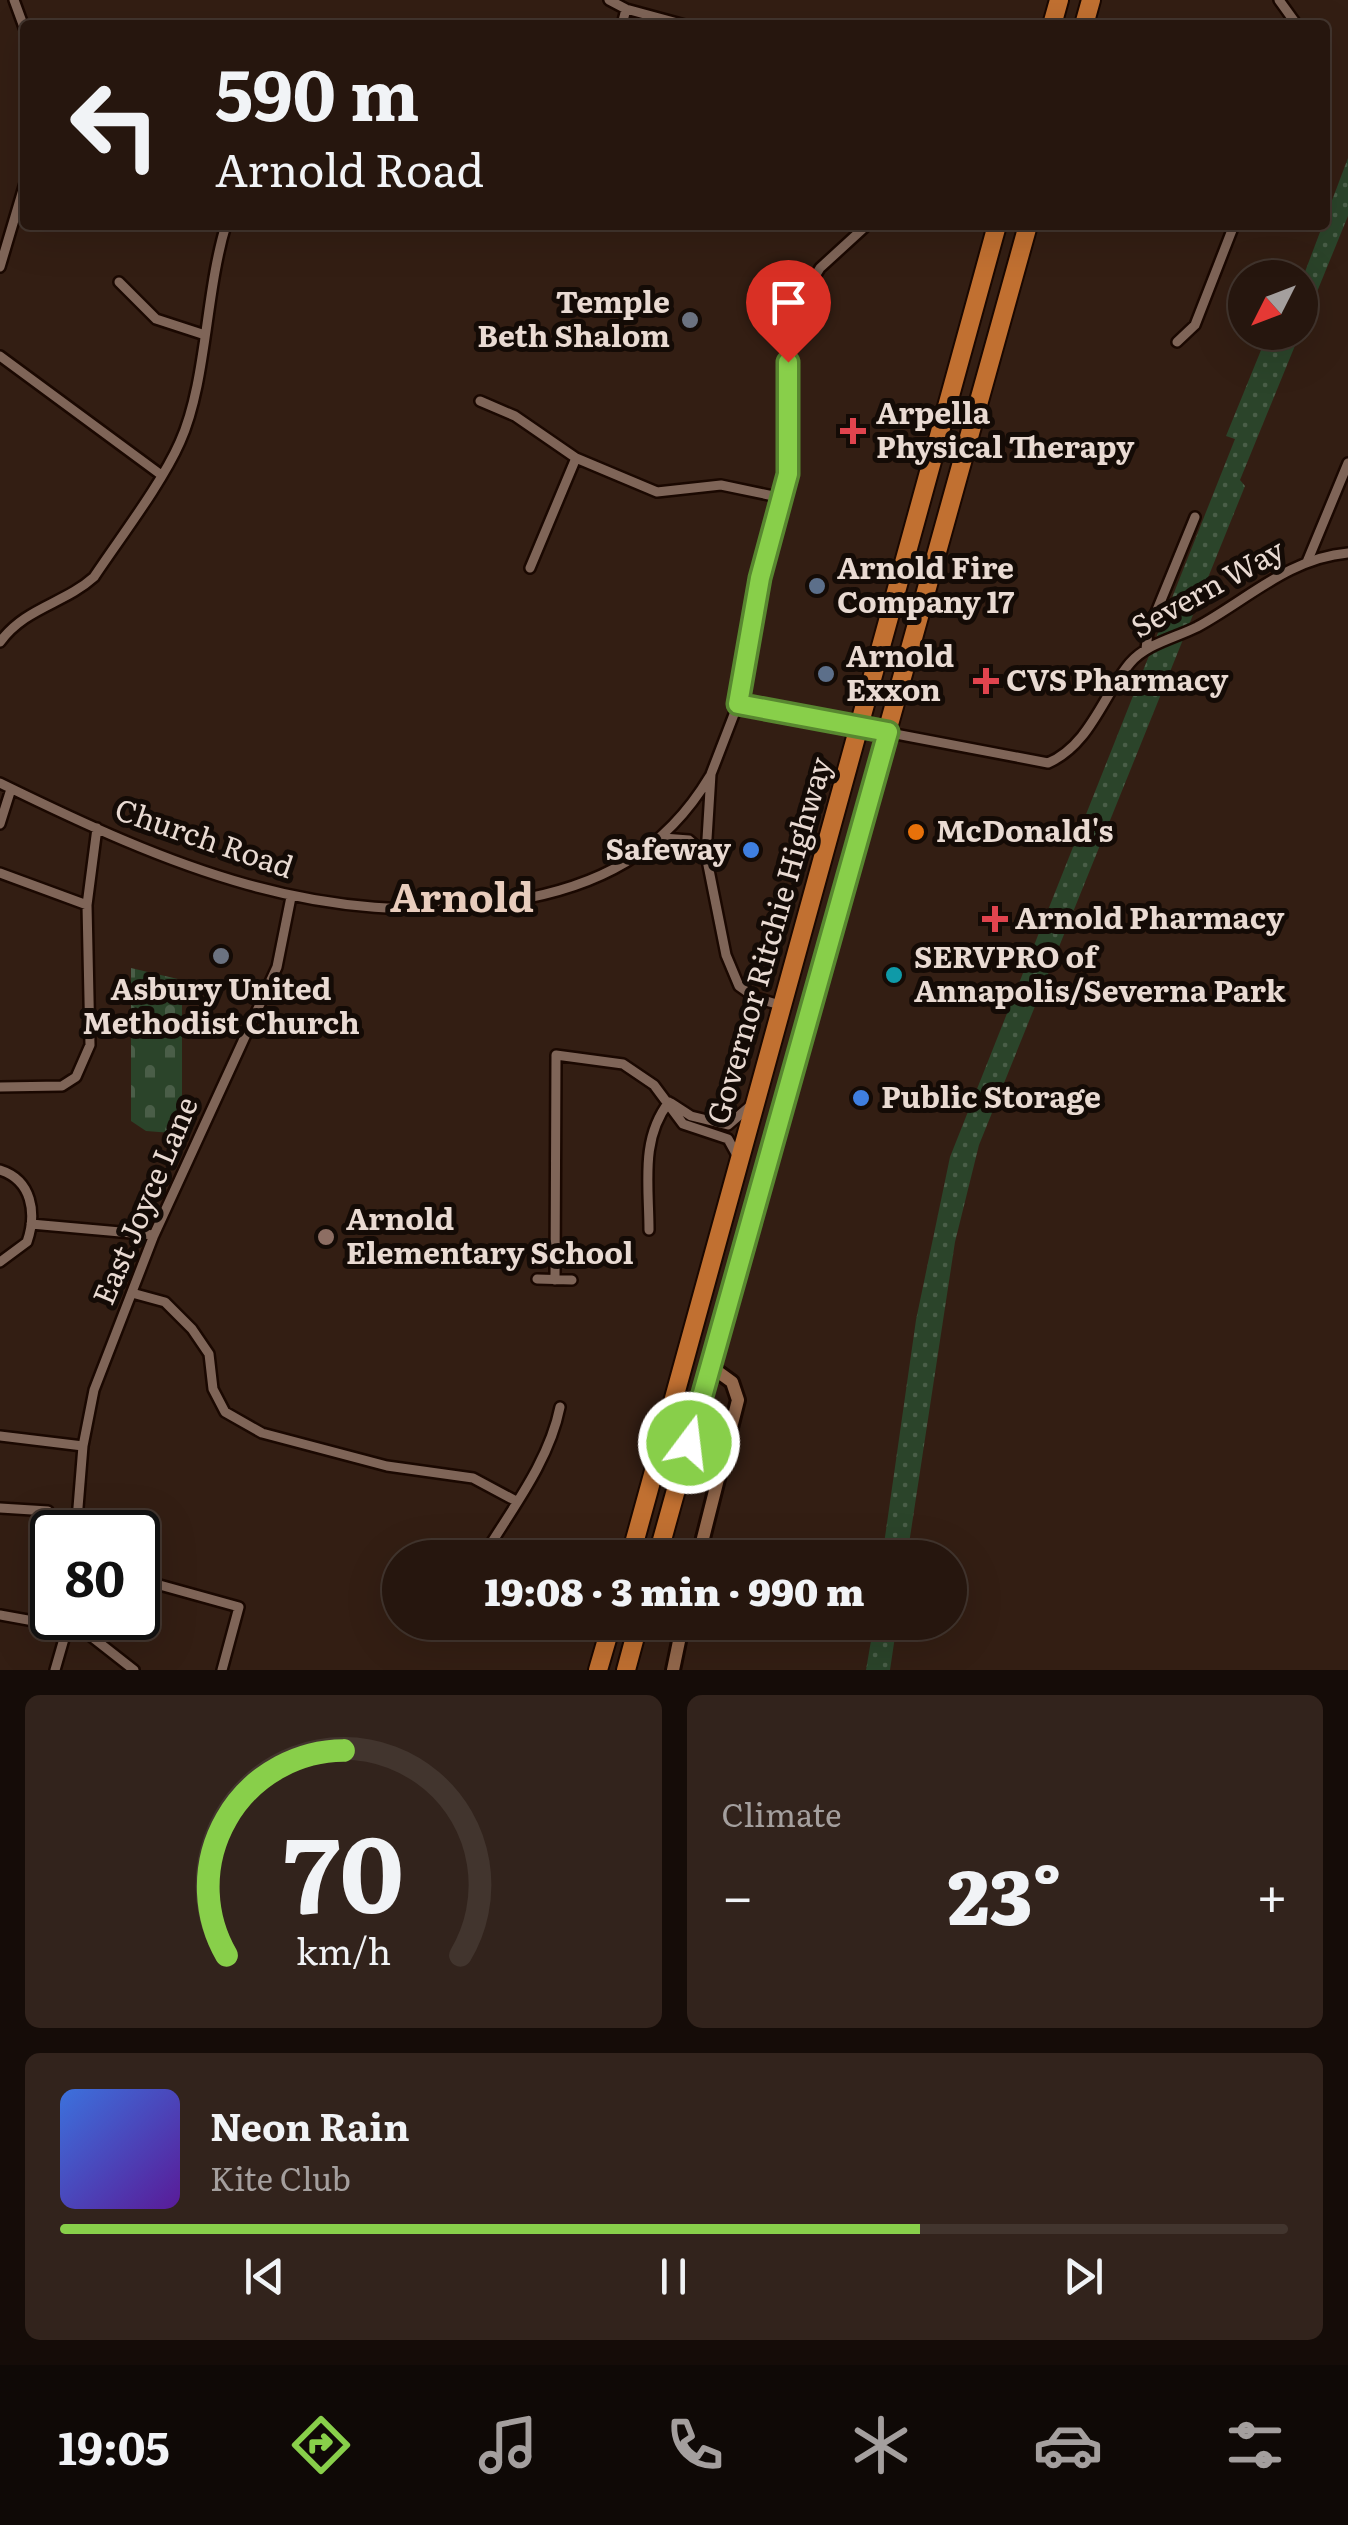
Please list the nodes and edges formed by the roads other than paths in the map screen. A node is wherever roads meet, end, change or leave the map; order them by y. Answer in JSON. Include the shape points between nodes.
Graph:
{"nodes":[{"id":1,"x":610,"y":0,"type":"edge"},
{"id":2,"x":626,"y":10,"type":"junction"},
{"id":3,"x":623,"y":20,"type":"edge"},
{"id":4,"x":665,"y":20,"type":"edge"},
{"id":5,"x":20,"y":200,"type":"edge"},
{"id":6,"x":225,"y":230,"type":"edge"},
{"id":7,"x":862,"y":230,"type":"edge"},
{"id":8,"x":996,"y":230,"type":"edge"},
{"id":9,"x":1027,"y":230,"type":"edge"},
{"id":10,"x":1232,"y":230,"type":"edge"},
{"id":11,"x":0,"y":267,"type":"edge"},
{"id":12,"x":119,"y":282,"type":"dead end"},
{"id":13,"x":202,"y":334,"type":"junction"},
{"id":14,"x":1176,"y":342,"type":"dead end"},
{"id":15,"x":0,"y":356,"type":"edge"},
{"id":16,"x":480,"y":401,"type":"dead end"},
{"id":17,"x":576,"y":458,"type":"junction"},
{"id":18,"x":1348,"y":463,"type":"edge"},
{"id":19,"x":160,"y":474,"type":"junction"},
{"id":20,"x":782,"y":498,"type":"junction"},
{"id":21,"x":1196,"y":517,"type":"dead end"},
{"id":22,"x":1348,"y":553,"type":"edge"},
{"id":23,"x":1307,"y":562,"type":"junction"},
{"id":24,"x":530,"y":568,"type":"dead end"},
{"id":25,"x":0,"y":642,"type":"edge"},
{"id":26,"x":1146,"y":650,"type":"junction"},
{"id":27,"x":738,"y":704,"type":"junction"},
{"id":28,"x":858,"y":727,"type":"junction"},
{"id":29,"x":888,"y":732,"type":"junction"},
{"id":30,"x":711,"y":774,"type":"junction"},
{"id":31,"x":0,"y":783,"type":"edge"},
{"id":32,"x":11,"y":789,"type":"junction"},
{"id":33,"x":0,"y":824,"type":"edge"},
{"id":34,"x":96,"y":828,"type":"junction"},
{"id":35,"x":662,"y":838,"type":"junction"},
{"id":36,"x":706,"y":854,"type":"junction"},
{"id":37,"x":0,"y":873,"type":"edge"},
{"id":38,"x":292,"y":897,"type":"junction"},
{"id":39,"x":87,"y":905,"type":"junction"},
{"id":40,"x":780,"y":1005,"type":"junction"},
{"id":41,"x":0,"y":1087,"type":"edge"},
{"id":42,"x":669,"y":1102,"type":"junction"},
{"id":43,"x":752,"y":1104,"type":"junction"},
{"id":44,"x":738,"y":1156,"type":"junction"},
{"id":45,"x":0,"y":1170,"type":"edge"},
{"id":46,"x":31,"y":1224,"type":"junction"},
{"id":47,"x":649,"y":1230,"type":"dead end"},
{"id":48,"x":154,"y":1235,"type":"junction"},
{"id":49,"x":0,"y":1262,"type":"edge"},
{"id":50,"x":537,"y":1280,"type":"dead end"},
{"id":51,"x":555,"y":1280,"type":"junction"},
{"id":52,"x":572,"y":1280,"type":"dead end"},
{"id":53,"x":132,"y":1292,"type":"junction"},
{"id":54,"x":692,"y":1332,"type":"junction"},
{"id":55,"x":710,"y":1366,"type":"junction"},
{"id":56,"x":560,"y":1406,"type":"dead end"},
{"id":57,"x":0,"y":1436,"type":"edge"},
{"id":58,"x":83,"y":1446,"type":"junction"},
{"id":59,"x":516,"y":1500,"type":"junction"},
{"id":60,"x":0,"y":1508,"type":"edge"},
{"id":61,"x":30,"y":1510,"type":"edge"},
{"id":62,"x":78,"y":1510,"type":"edge"},
{"id":63,"x":493,"y":1540,"type":"edge"},
{"id":64,"x":635,"y":1540,"type":"edge"},
{"id":65,"x":662,"y":1540,"type":"edge"},
{"id":66,"x":703,"y":1540,"type":"edge"},
{"id":67,"x":160,"y":1585,"type":"edge"},
{"id":68,"x":0,"y":1615,"type":"edge"},
{"id":69,"x":30,"y":1618,"type":"edge"},
{"id":70,"x":64,"y":1640,"type":"edge"},
{"id":71,"x":96,"y":1640,"type":"edge"},
{"id":72,"x":607,"y":1640,"type":"edge"},
{"id":73,"x":634,"y":1640,"type":"edge"},
{"id":74,"x":680,"y":1640,"type":"edge"},
{"id":75,"x":55,"y":1670,"type":"edge"},
{"id":76,"x":134,"y":1670,"type":"edge"},
{"id":77,"x":222,"y":1670,"type":"edge"},
{"id":78,"x":598,"y":1670,"type":"edge"},
{"id":79,"x":626,"y":1670,"type":"edge"},
{"id":80,"x":674,"y":1670,"type":"edge"}],
"edges":[{"from":1,"to":2,"type":"street"},
{"from":2,"to":3,"type":"street"},
{"from":2,"to":4,"type":"street"},
{"from":5,"to":11,"type":"street"},
{"from":6,"to":13,"type":"street"},
{"from":7,"to":20,"type":"street","via":[[820,268],[794,309]]},
{"from":8,"to":28,"type":"highway","name":"Governor Ritchie Highway"},
{"from":9,"to":29,"type":"highway","name":"Governor Ritchie Highway"},
{"from":10,"to":14,"type":"street","via":[[1194,325]]},
{"from":12,"to":13,"type":"street","via":[[156,319]]},
{"from":13,"to":19,"type":"street","via":[[194,398],[180,443]]},
{"from":15,"to":19,"type":"street"},
{"from":16,"to":17,"type":"street","via":[[516,416]]},
{"from":17,"to":20,"type":"street","via":[[656,492],[721,485]]},
{"from":17,"to":24,"type":"street"},
{"from":18,"to":23,"type":"street"},
{"from":19,"to":25,"type":"street","via":[[94,577],[30,611]]},
{"from":20,"to":27,"type":"street"},
{"from":21,"to":26,"type":"street"},
{"from":22,"to":23,"type":"street","name":"Severn Way"},
{"from":23,"to":26,"type":"street","name":"Severn Way"},
{"from":26,"to":29,"type":"street","name":"Severn Way","via":[[1055,760],[1042,764]]},
{"from":27,"to":28,"type":"street"},
{"from":27,"to":30,"type":"street"},
{"from":28,"to":29,"type":"street"},
{"from":28,"to":40,"type":"highway","name":"Governor Ritchie Highway"},
{"from":29,"to":55,"type":"highway","name":"Governor Ritchie Highway"},
{"from":30,"to":35,"type":"street","name":"Church Road"},
{"from":30,"to":36,"type":"street"},
{"from":31,"to":32,"type":"street","name":"Church Road"},
{"from":32,"to":33,"type":"street"},
{"from":32,"to":34,"type":"street","name":"Church Road"},
{"from":34,"to":38,"type":"street","name":"Church Road","via":[[186,865]]},
{"from":34,"to":39,"type":"street"},
{"from":35,"to":36,"type":"street","via":[[689,840]]},
{"from":35,"to":38,"type":"street","name":"Church Road","via":[[605,876],[541,896],[422,912]]},
{"from":36,"to":40,"type":"street","via":[[733,977],[756,998]]},
{"from":37,"to":39,"type":"street"},
{"from":38,"to":48,"type":"street","name":"East Joyce Lane","via":[[277,966]]},
{"from":39,"to":41,"type":"street","via":[[90,1045],[84,1064],[62,1086]]},
{"from":40,"to":43,"type":"highway","name":"Governor Ritchie Highway"},
{"from":42,"to":43,"type":"street","via":[[728,1125]]},
{"from":42,"to":44,"type":"street","via":[[683,1124],[728,1139]]},
{"from":42,"to":47,"type":"street","via":[[648,1141]]},
{"from":42,"to":51,"type":"street","via":[[623,1064],[556,1054]]},
{"from":43,"to":44,"type":"highway","name":"Governor Ritchie Highway"},
{"from":44,"to":54,"type":"highway","name":"Governor Ritchie Highway"},
{"from":45,"to":46,"type":"street","via":[[29,1195]]},
{"from":46,"to":48,"type":"street"},
{"from":46,"to":49,"type":"street","via":[[20,1250]]},
{"from":48,"to":53,"type":"street","name":"East Joyce Lane"},
{"from":50,"to":51,"type":"street"},
{"from":51,"to":52,"type":"street"},
{"from":53,"to":58,"type":"street","name":"East Joyce Lane","via":[[94,1390]]},
{"from":53,"to":59,"type":"street","via":[[165,1302],[192,1329],[209,1354],[225,1412],[262,1433],[386,1466],[473,1478]]},
{"from":54,"to":55,"type":"highway","via":[[695,1354]]},
{"from":54,"to":64,"type":"highway","name":"Governor Ritchie Highway"},
{"from":55,"to":65,"type":"highway","name":"Governor Ritchie Highway"},
{"from":55,"to":66,"type":"street","via":[[732,1382],[738,1400]]},
{"from":56,"to":59,"type":"street","via":[[554,1432]]},
{"from":57,"to":58,"type":"street"},
{"from":58,"to":62,"type":"street","name":"East Joyce Lane"},
{"from":59,"to":63,"type":"street"},
{"from":60,"to":61,"type":"street"},
{"from":67,"to":77,"type":"street","via":[[240,1606]]},
{"from":68,"to":69,"type":"street"},
{"from":70,"to":75,"type":"street"},
{"from":71,"to":76,"type":"street"},
{"from":72,"to":78,"type":"highway"},
{"from":73,"to":79,"type":"highway"},
{"from":74,"to":80,"type":"street"}]}
